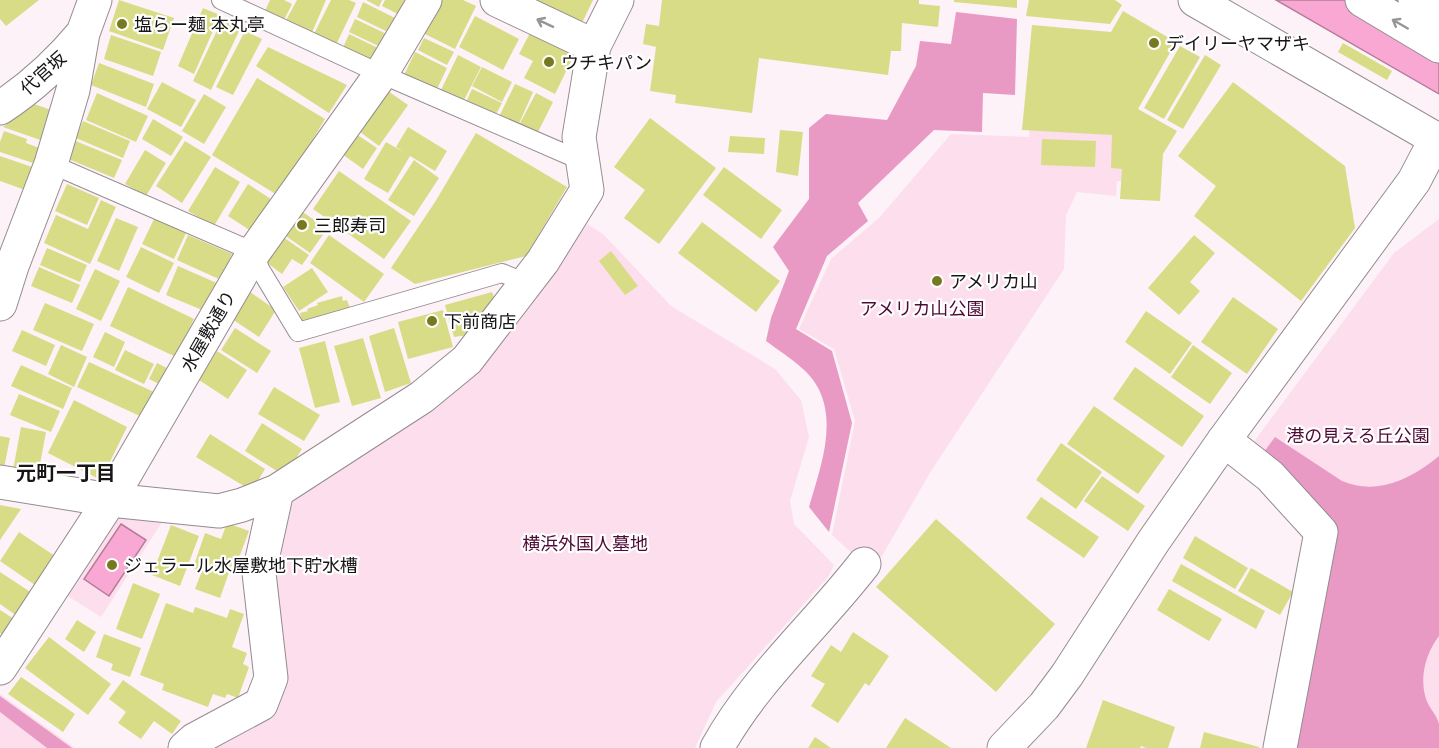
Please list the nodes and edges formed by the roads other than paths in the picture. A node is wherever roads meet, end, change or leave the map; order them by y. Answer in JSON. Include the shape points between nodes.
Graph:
{"nodes":[{"id":1,"x":95,"y":0,"type":"edge"},
{"id":2,"x":221,"y":0,"type":"edge"},
{"id":3,"x":425,"y":0,"type":"edge"},
{"id":4,"x":497,"y":0,"type":"edge"},
{"id":5,"x":617,"y":0,"type":"edge"},
{"id":6,"x":1195,"y":0,"type":"edge"},
{"id":7,"x":1362,"y":0,"type":"edge"},
{"id":8,"x":1415,"y":0,"type":"edge"},
{"id":9,"x":1439,"y":13,"type":"edge"},
{"id":10,"x":83,"y":33,"type":"junction"},
{"id":11,"x":594,"y":46,"type":"junction"},
{"id":12,"x":1439,"y":46,"type":"edge"},
{"id":13,"x":381,"y":74,"type":"junction"},
{"id":14,"x":0,"y":108,"type":"edge"},
{"id":15,"x":1437,"y":140,"type":"edge"},
{"id":16,"x":51,"y":164,"type":"junction"},
{"id":17,"x":584,"y":176,"type":"junction"},
{"id":18,"x":254,"y":252,"type":"junction"},
{"id":19,"x":526,"y":283,"type":"junction"},
{"id":20,"x":0,"y":304,"type":"edge"},
{"id":21,"x":1224,"y":440,"type":"junction"},
{"id":22,"x":0,"y":482,"type":"edge"},
{"id":23,"x":278,"y":491,"type":"junction"},
{"id":24,"x":110,"y":500,"type":"junction"},
{"id":25,"x":864,"y":564,"type":"dead end"},
{"id":26,"x":0,"y":668,"type":"edge"},
{"id":27,"x":1022,"y":738,"type":"edge"},
{"id":28,"x":185,"y":748,"type":"edge"},
{"id":29,"x":717,"y":748,"type":"edge"},
{"id":30,"x":1280,"y":748,"type":"edge"}],
"edges":[{"from":1,"to":10,"type":"main road"},
{"from":2,"to":13,"type":"lane"},
{"from":3,"to":13,"type":"main road","name":"水屋敷通り"},
{"from":11,"to":4,"type":"main road","one_way":true},
{"from":5,"to":11,"type":"main road"},
{"from":6,"to":15,"type":"main road"},
{"from":12,"to":7,"type":"main road","one_way":true},
{"from":8,"to":9,"type":"main road"},
{"from":10,"to":14,"type":"main road","name":"代官坂","via":[[41,78]]},
{"from":10,"to":16,"type":"main road","via":[[73,90]]},
{"from":11,"to":17,"type":"main road","via":[[579,137]]},
{"from":13,"to":17,"type":"lane"},
{"from":13,"to":18,"type":"main road","name":"水屋敷通り"},
{"from":15,"to":21,"type":"main road","via":[[1414,181]]},
{"from":16,"to":18,"type":"lane"},
{"from":16,"to":20,"type":"main road"},
{"from":17,"to":19,"type":"main road","via":[[543,261]]},
{"from":18,"to":19,"type":"lane","via":[[298,332],[502,273]]},
{"from":18,"to":24,"type":"main road","name":"水屋敷通り"},
{"from":19,"to":23,"type":"main road","via":[[467,360],[422,397]]},
{"from":21,"to":27,"type":"main road"},
{"from":21,"to":30,"type":"main road","via":[[1270,476],[1321,532]]},
{"from":22,"to":24,"type":"main road"},
{"from":23,"to":24,"type":"main road","via":[[219,512]]},
{"from":23,"to":28,"type":"main road","via":[[259,573],[271,678],[261,704]]},
{"from":24,"to":26,"type":"main road","name":"水屋敷通り"},
{"from":25,"to":29,"type":"main road","via":[[761,683]]}]}
